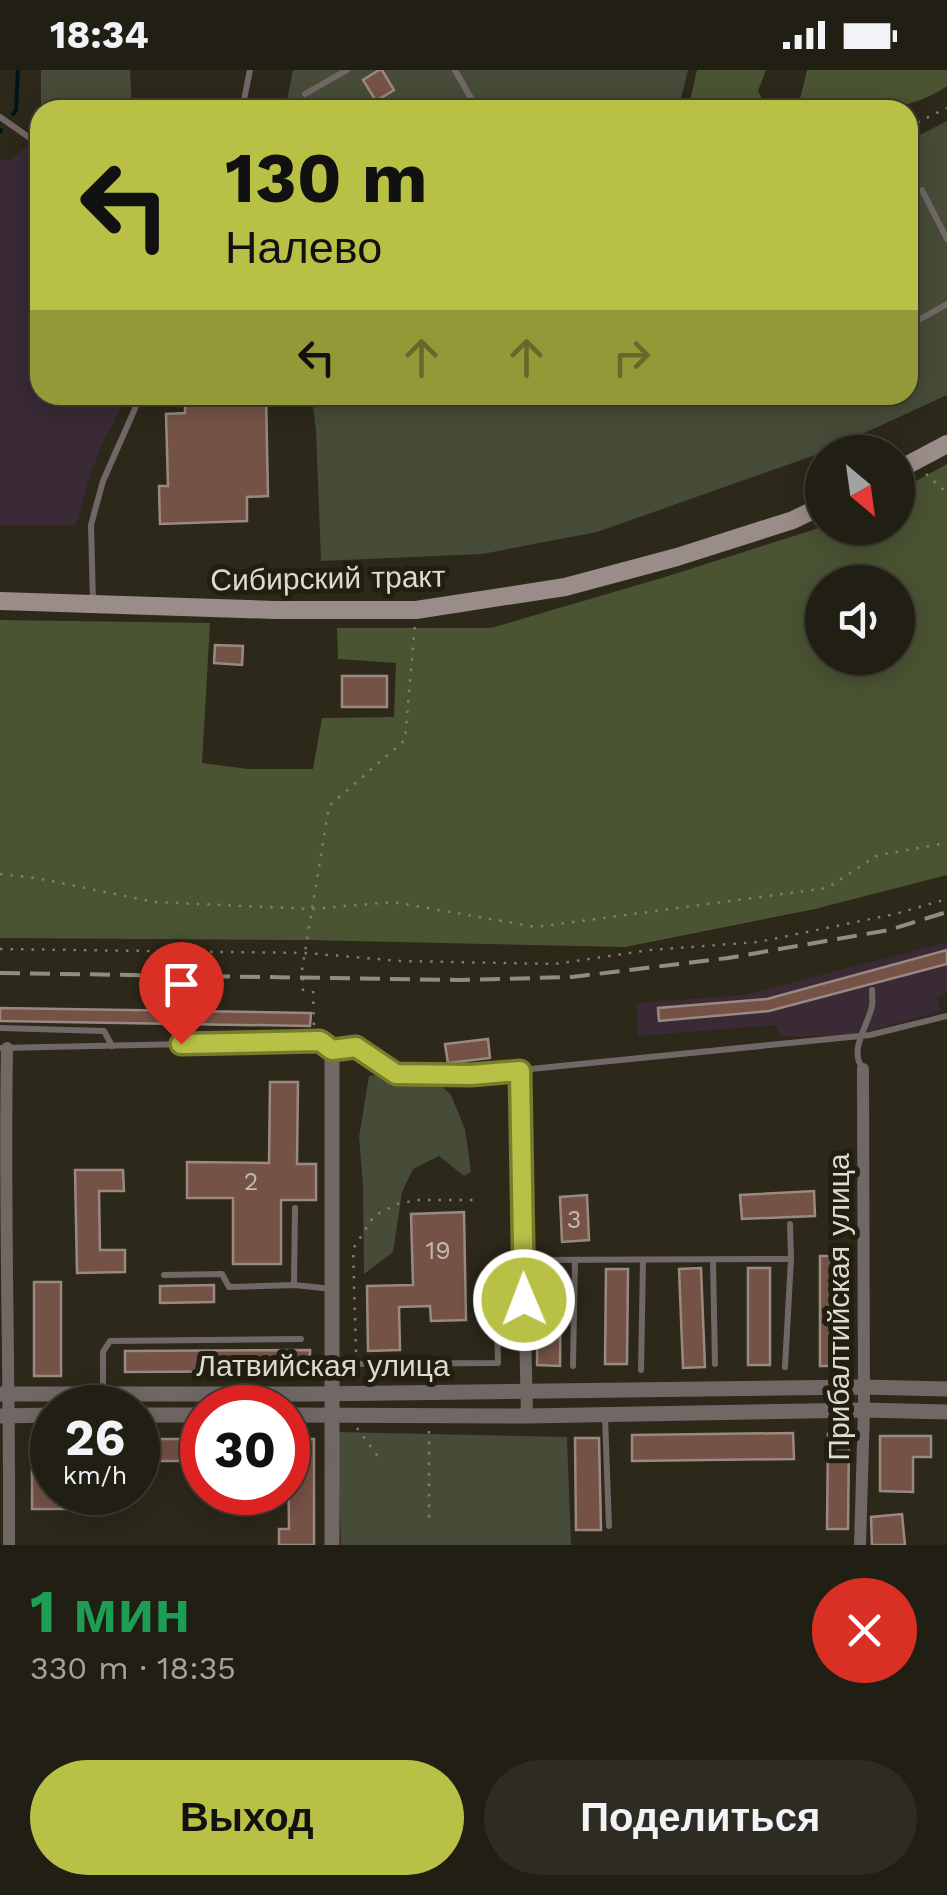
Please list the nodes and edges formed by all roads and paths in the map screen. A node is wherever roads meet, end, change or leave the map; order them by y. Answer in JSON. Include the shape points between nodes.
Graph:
{"nodes":[{"id":1,"x":250,"y":70,"type":"edge"},
{"id":2,"x":347,"y":70,"type":"edge"},
{"id":3,"x":454,"y":70,"type":"edge"},
{"id":4,"x":305,"y":94,"type":"dead end"},
{"id":5,"x":244,"y":100,"type":"edge"},
{"id":6,"x":471,"y":100,"type":"edge"},
{"id":7,"x":947,"y":108,"type":"edge"},
{"id":8,"x":0,"y":117,"type":"edge"},
{"id":9,"x":918,"y":123,"type":"edge"},
{"id":10,"x":30,"y":138,"type":"edge"},
{"id":11,"x":922,"y":190,"type":"dead end"},
{"id":12,"x":947,"y":238,"type":"edge"},
{"id":13,"x":947,"y":304,"type":"edge"},
{"id":14,"x":918,"y":320,"type":"edge"},
{"id":15,"x":138,"y":405,"type":"edge"},
{"id":16,"x":947,"y":444,"type":"edge"},
{"id":17,"x":915,"y":461,"type":"edge"},
{"id":18,"x":915,"y":472,"type":"edge"},
{"id":19,"x":947,"y":493,"type":"edge"},
{"id":20,"x":805,"y":514,"type":"edge"},
{"id":21,"x":0,"y":601,"type":"edge"},
{"id":22,"x":92,"y":604,"type":"junction"},
{"id":23,"x":416,"y":621,"type":"dead end"},
{"id":24,"x":947,"y":843,"type":"edge"},
{"id":25,"x":0,"y":874,"type":"edge"},
{"id":26,"x":947,"y":899,"type":"edge"},
{"id":27,"x":312,"y":909,"type":"junction"},
{"id":28,"x":0,"y":949,"type":"edge"},
{"id":29,"x":305,"y":953,"type":"junction"},
{"id":30,"x":303,"y":990,"type":"dead end"},
{"id":31,"x":872,"y":990,"type":"dead end"},
{"id":32,"x":313,"y":991,"type":"dead end"},
{"id":33,"x":947,"y":1016,"type":"edge"},
{"id":34,"x":0,"y":1028,"type":"edge"},
{"id":35,"x":10,"y":1028,"type":"junction"},
{"id":36,"x":862,"y":1036,"type":"junction"},
{"id":37,"x":326,"y":1045,"type":"junction"},
{"id":38,"x":112,"y":1046,"type":"junction"},
{"id":39,"x":4,"y":1048,"type":"edge"},
{"id":40,"x":863,"y":1069,"type":"joint"},
{"id":41,"x":520,"y":1071,"type":"junction"},
{"id":42,"x":475,"y":1200,"type":"dead end"},
{"id":43,"x":294,"y":1208,"type":"dead end"},
{"id":44,"x":790,"y":1224,"type":"dead end"},
{"id":45,"x":790,"y":1259,"type":"junction"},
{"id":46,"x":523,"y":1260,"type":"junction"},
{"id":47,"x":574,"y":1260,"type":"junction"},
{"id":48,"x":643,"y":1260,"type":"junction"},
{"id":49,"x":713,"y":1260,"type":"junction"},
{"id":50,"x":164,"y":1275,"type":"dead end"},
{"id":51,"x":294,"y":1285,"type":"junction"},
{"id":52,"x":334,"y":1289,"type":"junction"},
{"id":53,"x":497,"y":1319,"type":"dead end"},
{"id":54,"x":301,"y":1338,"type":"dead end"},
{"id":55,"x":356,"y":1363,"type":"junction"},
{"id":56,"x":334,"y":1364,"type":"junction"},
{"id":57,"x":715,"y":1364,"type":"dead end"},
{"id":58,"x":574,"y":1366,"type":"dead end"},
{"id":59,"x":785,"y":1367,"type":"dead end"},
{"id":60,"x":642,"y":1370,"type":"dead end"},
{"id":61,"x":103,"y":1385,"type":"edge"},
{"id":62,"x":862,"y":1388,"type":"junction"},
{"id":63,"x":947,"y":1389,"type":"edge"},
{"id":64,"x":526,"y":1391,"type":"junction"},
{"id":65,"x":160,"y":1393,"type":"edge"},
{"id":66,"x":334,"y":1393,"type":"junction"},
{"id":67,"x":5,"y":1394,"type":"edge"},
{"id":68,"x":30,"y":1394,"type":"edge"},
{"id":69,"x":864,"y":1410,"type":"junction"},
{"id":70,"x":947,"y":1412,"type":"edge"},
{"id":71,"x":333,"y":1414,"type":"junction"},
{"id":72,"x":605,"y":1414,"type":"junction"},
{"id":73,"x":310,"y":1415,"type":"edge"},
{"id":74,"x":5,"y":1416,"type":"edge"},
{"id":75,"x":527,"y":1416,"type":"junction"},
{"id":76,"x":356,"y":1428,"type":"dead end"},
{"id":77,"x":429,"y":1428,"type":"dead end"},
{"id":78,"x":382,"y":1462,"type":"dead end"},
{"id":79,"x":430,"y":1524,"type":"dead end"},
{"id":80,"x":609,"y":1526,"type":"dead end"},
{"id":81,"x":9,"y":1545,"type":"edge"},
{"id":82,"x":332,"y":1545,"type":"edge"},
{"id":83,"x":860,"y":1545,"type":"edge"}],
"edges":[{"from":1,"to":5,"type":"lane"},
{"from":2,"to":4,"type":"lane"},
{"from":3,"to":6,"type":"lane"},
{"from":7,"to":9,"type":"path"},
{"from":8,"to":10,"type":"lane"},
{"from":11,"to":12,"type":"lane"},
{"from":13,"to":14,"type":"lane"},
{"from":15,"to":22,"type":"lane","via":[[91,524]]},
{"from":16,"to":17,"type":"main road"},
{"from":18,"to":19,"type":"path"},
{"from":20,"to":22,"type":"main road","name":"Сибирский тракт","via":[[565,587],[416,610]]},
{"from":21,"to":22,"type":"main road","name":"Сибирский тракт"},
{"from":23,"to":27,"type":"path","via":[[405,740],[329,806]]},
{"from":24,"to":27,"type":"path","via":[[878,854],[828,888],[536,927],[393,902]]},
{"from":25,"to":27,"type":"path","via":[[154,902]]},
{"from":26,"to":29,"type":"path","via":[[758,942],[554,964]]},
{"from":27,"to":29,"type":"path"},
{"from":28,"to":29,"type":"path"},
{"from":29,"to":30,"type":"path"},
{"from":31,"to":36,"type":"lane"},
{"from":32,"to":37,"type":"path","via":[[314,1031]]},
{"from":33,"to":36,"type":"lane"},
{"from":34,"to":35,"type":"lane"},
{"from":35,"to":38,"type":"lane","via":[[104,1031]]},
{"from":35,"to":39,"type":"lane"},
{"from":36,"to":40,"type":"lane","via":[[856,1054]]},
{"from":36,"to":41,"type":"lane"},
{"from":37,"to":38,"type":"lane"},
{"from":37,"to":41,"type":"lane","via":[[356,1047],[396,1074]]},
{"from":37,"to":52,"type":"street"},
{"from":38,"to":39,"type":"lane"},
{"from":39,"to":67,"type":"street"},
{"from":40,"to":62,"type":"street","name":"Прибалтийская улица"},
{"from":41,"to":46,"type":"street"},
{"from":42,"to":55,"type":"path","via":[[416,1200],[374,1216],[353,1248]]},
{"from":43,"to":51,"type":"lane"},
{"from":44,"to":45,"type":"lane"},
{"from":45,"to":49,"type":"lane"},
{"from":45,"to":59,"type":"lane"},
{"from":46,"to":47,"type":"lane"},
{"from":46,"to":64,"type":"street"},
{"from":47,"to":48,"type":"lane"},
{"from":47,"to":58,"type":"lane"},
{"from":48,"to":49,"type":"lane"},
{"from":48,"to":60,"type":"lane"},
{"from":49,"to":57,"type":"lane"},
{"from":50,"to":51,"type":"lane","via":[[222,1274],[229,1287]]},
{"from":51,"to":52,"type":"lane"},
{"from":52,"to":56,"type":"street"},
{"from":53,"to":55,"type":"lane","via":[[498,1364]]},
{"from":54,"to":61,"type":"lane","via":[[110,1341]]},
{"from":55,"to":56,"type":"lane"},
{"from":56,"to":66,"type":"street"},
{"from":62,"to":63,"type":"street","name":"Латвийская улица"},
{"from":62,"to":64,"type":"street","name":"Латвийская улица"},
{"from":62,"to":69,"type":"street","name":"Прибалтийская улица"},
{"from":64,"to":66,"type":"street","name":"Латвийская улица"},
{"from":64,"to":75,"type":"street"},
{"from":65,"to":66,"type":"street","name":"Латвийская улица"},
{"from":66,"to":71,"type":"street"},
{"from":67,"to":68,"type":"street","name":"Латвийская улица"},
{"from":67,"to":74,"type":"street"},
{"from":69,"to":70,"type":"street","name":"Латвийская улица"},
{"from":69,"to":72,"type":"street","name":"Латвийская улица"},
{"from":69,"to":83,"type":"street","name":"Прибалтийская улица"},
{"from":71,"to":73,"type":"street","name":"Латвийская улица"},
{"from":71,"to":75,"type":"street","name":"Латвийская улица"},
{"from":71,"to":82,"type":"street"},
{"from":72,"to":75,"type":"street","name":"Латвийская улица"},
{"from":72,"to":80,"type":"lane"},
{"from":74,"to":81,"type":"street"},
{"from":76,"to":78,"type":"path"},
{"from":77,"to":79,"type":"path"}]}
